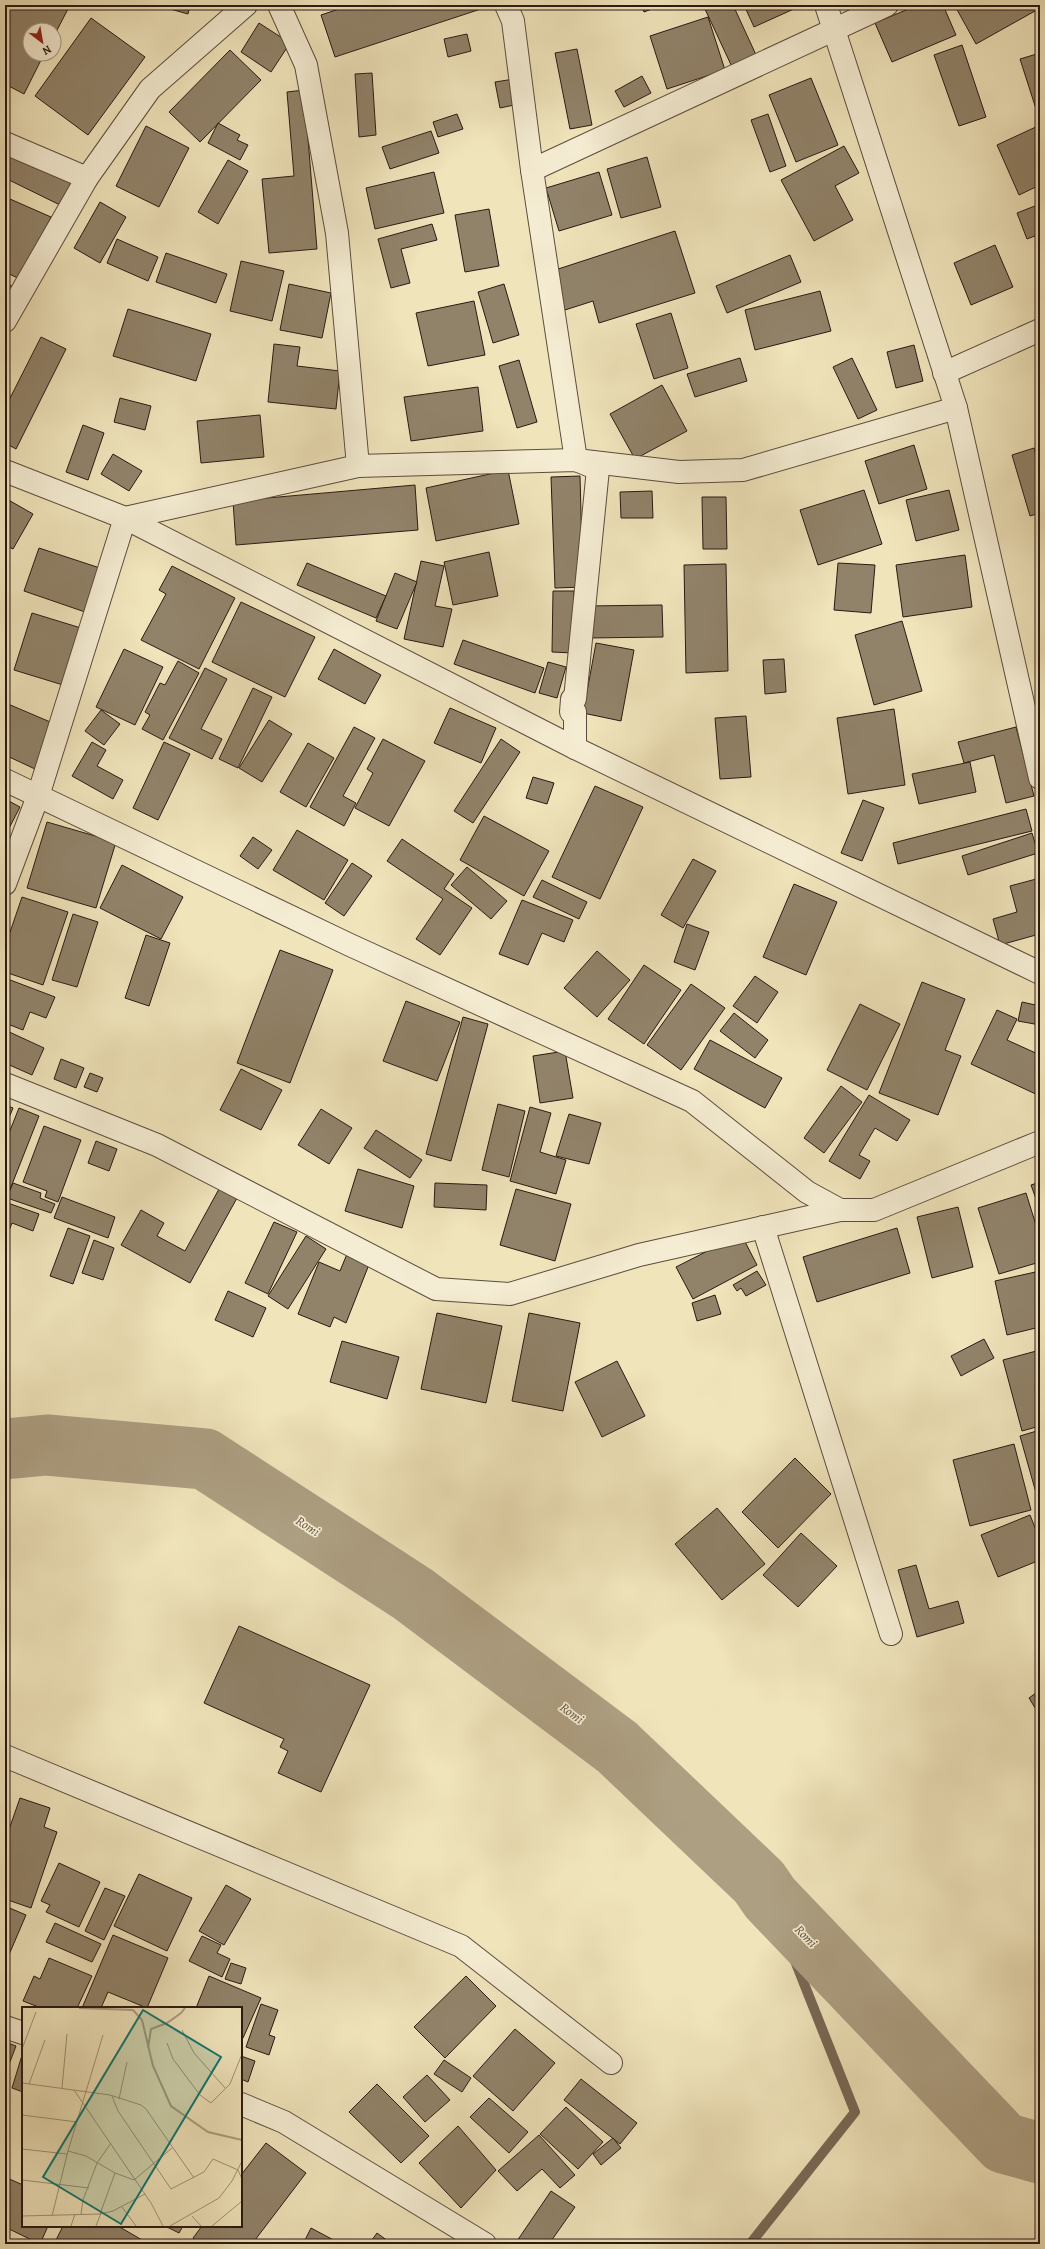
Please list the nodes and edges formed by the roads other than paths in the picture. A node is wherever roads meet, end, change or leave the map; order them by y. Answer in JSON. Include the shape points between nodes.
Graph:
{"nodes":[{"id":1,"x":246,"y":5,"type":"edge"},
{"id":2,"x":279,"y":5,"type":"edge"},
{"id":3,"x":506,"y":5,"type":"edge"},
{"id":4,"x":826,"y":5,"type":"edge"},
{"id":5,"x":887,"y":5,"type":"edge"},
{"id":6,"x":834,"y":29,"type":"junction"},
{"id":7,"x":5,"y":143,"type":"edge"},
{"id":8,"x":532,"y":170,"type":"junction"},
{"id":9,"x":87,"y":178,"type":"junction"},
{"id":10,"x":5,"y":322,"type":"edge"},
{"id":11,"x":1040,"y":330,"type":"edge"},
{"id":12,"x":944,"y":373,"type":"junction"},
{"id":13,"x":956,"y":408,"type":"junction"},
{"id":14,"x":576,"y":460,"type":"junction"},
{"id":15,"x":358,"y":466,"type":"junction"},
{"id":16,"x":5,"y":472,"type":"edge"},
{"id":17,"x":125,"y":518,"type":"junction"},
{"id":18,"x":1036,"y":746,"type":"edge"},
{"id":19,"x":575,"y":748,"type":"junction"},
{"id":20,"x":1040,"y":778,"type":"edge"},
{"id":21,"x":5,"y":780,"type":"edge"},
{"id":22,"x":38,"y":796,"type":"junction"},
{"id":23,"x":5,"y":884,"type":"edge"},
{"id":24,"x":1040,"y":973,"type":"edge"},
{"id":25,"x":5,"y":1084,"type":"edge"},
{"id":26,"x":1040,"y":1142,"type":"edge"},
{"id":27,"x":840,"y":1210,"type":"junction"},
{"id":28,"x":763,"y":1227,"type":"junction"},
{"id":29,"x":891,"y":1634,"type":"dead end"},
{"id":30,"x":5,"y":1756,"type":"edge"},
{"id":31,"x":5,"y":2027,"type":"edge"},
{"id":32,"x":22,"y":2033,"type":"edge"},
{"id":33,"x":612,"y":2063,"type":"dead end"},
{"id":34,"x":242,"y":2104,"type":"edge"},
{"id":35,"x":485,"y":2244,"type":"edge"}],
"edges":[{"from":1,"to":9,"type":"street","via":[[150,89]]},
{"from":2,"to":15,"type":"street","via":[[306,65],[337,233]]},
{"from":3,"to":8,"type":"street","via":[[513,21]]},
{"from":4,"to":6,"type":"street"},
{"from":5,"to":6,"type":"street"},
{"from":6,"to":8,"type":"street"},
{"from":6,"to":12,"type":"street"},
{"from":7,"to":9,"type":"street"},
{"from":8,"to":14,"type":"street"},
{"from":9,"to":10,"type":"street"},
{"from":11,"to":12,"type":"street"},
{"from":12,"to":13,"type":"street"},
{"from":13,"to":14,"type":"street","via":[[743,470],[679,472]]},
{"from":13,"to":18,"type":"street"},
{"from":14,"to":15,"type":"street"},
{"from":14,"to":19,"type":"street","via":[[598,469],[575,699],[572,699],[571,712],[575,712]]},
{"from":15,"to":17,"type":"street"},
{"from":16,"to":17,"type":"street"},
{"from":17,"to":19,"type":"street"},
{"from":17,"to":22,"type":"street"},
{"from":18,"to":20,"type":"street"},
{"from":19,"to":24,"type":"street"},
{"from":21,"to":22,"type":"street"},
{"from":22,"to":23,"type":"street"},
{"from":22,"to":27,"type":"street","via":[[350,945],[692,1101],[807,1192]]},
{"from":25,"to":28,"type":"street","via":[[157,1145],[436,1289],[510,1294],[639,1255]]},
{"from":26,"to":27,"type":"street","via":[[874,1210]]},
{"from":27,"to":28,"type":"street"},
{"from":28,"to":29,"type":"street"},
{"from":30,"to":33,"type":"street","via":[[461,1946]]},
{"from":31,"to":32,"type":"street"},
{"from":34,"to":35,"type":"street","via":[[284,2122]]}]}
